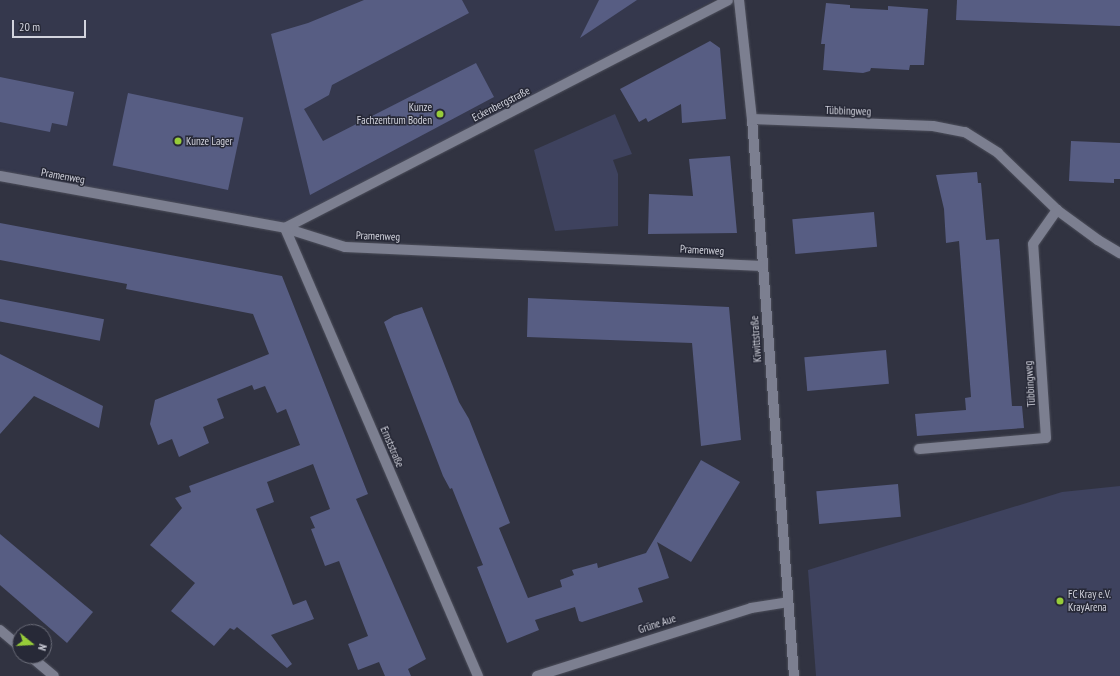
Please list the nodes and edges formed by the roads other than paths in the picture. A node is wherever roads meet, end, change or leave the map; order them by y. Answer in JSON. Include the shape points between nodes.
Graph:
{"nodes":[{"id":1,"x":728,"y":0,"type":"edge"},
{"id":2,"x":739,"y":0,"type":"edge"},
{"id":3,"x":752,"y":119,"type":"junction"},
{"id":4,"x":0,"y":176,"type":"edge"},
{"id":5,"x":1058,"y":210,"type":"junction"},
{"id":6,"x":285,"y":228,"type":"junction"},
{"id":7,"x":1120,"y":252,"type":"edge"},
{"id":8,"x":763,"y":266,"type":"junction"},
{"id":9,"x":919,"y":449,"type":"dead end"},
{"id":10,"x":787,"y":602,"type":"junction"},
{"id":11,"x":0,"y":630,"type":"edge"},
{"id":12,"x":12,"y":640,"type":"edge"},
{"id":13,"x":40,"y":664,"type":"edge"},
{"id":14,"x":54,"y":676,"type":"edge"},
{"id":15,"x":478,"y":676,"type":"edge"},
{"id":16,"x":537,"y":676,"type":"edge"},
{"id":17,"x":794,"y":676,"type":"edge"}],
"edges":[{"from":1,"to":6,"type":"street","name":"Eckenbergstraße"},
{"from":2,"to":3,"type":"street","name":"Kiwittstraße"},
{"from":3,"to":5,"type":"street","name":"Tübbingweg","via":[[933,126],[965,132],[998,153]]},
{"from":3,"to":8,"type":"street","name":"Kiwittstraße"},
{"from":4,"to":6,"type":"street","name":"Pramenweg"},
{"from":5,"to":7,"type":"street","name":"Tübbingweg","via":[[1098,240]]},
{"from":5,"to":9,"type":"street","name":"Tübbingweg","via":[[1033,244],[1046,438]]},
{"from":6,"to":8,"type":"street","name":"Pramenweg","via":[[345,247]]},
{"from":6,"to":15,"type":"street","name":"Ernststraße"},
{"from":8,"to":10,"type":"street","name":"Kiwittstraße"},
{"from":10,"to":16,"type":"street","name":"Grüne Aue","via":[[751,608]]},
{"from":10,"to":17,"type":"street","name":"Kiwittstraße"},
{"from":11,"to":12,"type":"street"},
{"from":13,"to":14,"type":"street"}]}
